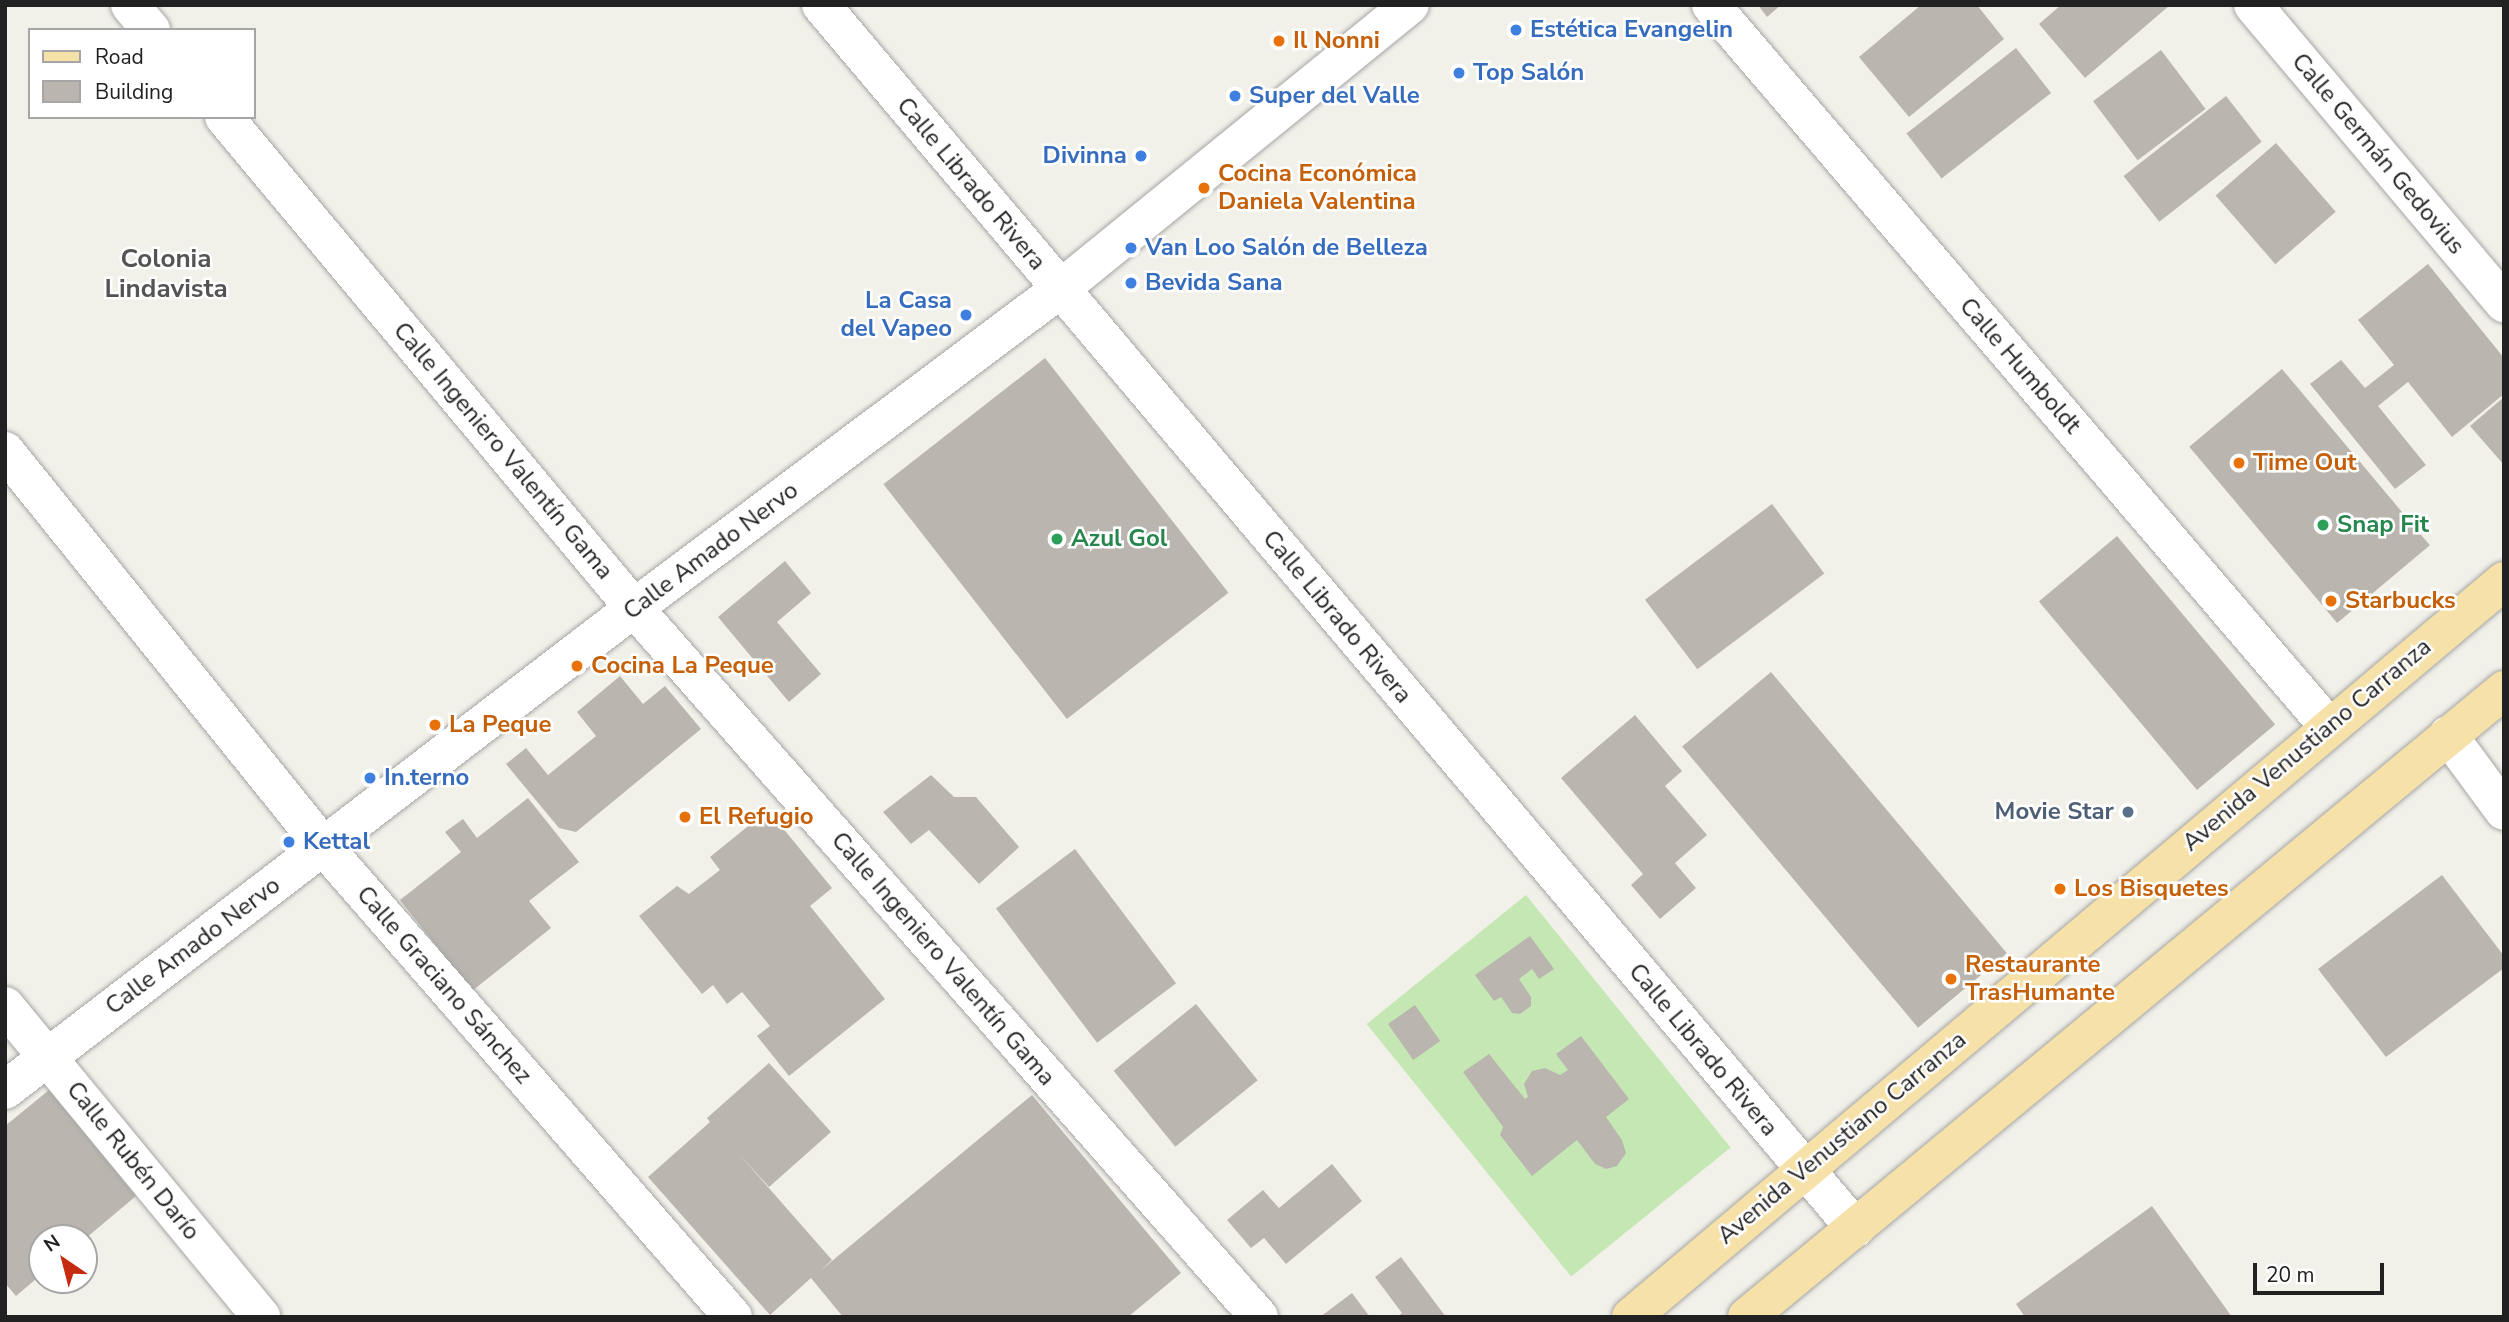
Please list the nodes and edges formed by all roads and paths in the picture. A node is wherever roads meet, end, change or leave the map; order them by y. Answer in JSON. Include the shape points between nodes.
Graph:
{"nodes":[{"id":1,"x":130,"y":5,"type":"edge"},
{"id":2,"x":821,"y":5,"type":"edge"},
{"id":3,"x":1410,"y":5,"type":"edge"},
{"id":4,"x":1711,"y":5,"type":"edge"},
{"id":5,"x":2253,"y":5,"type":"edge"},
{"id":6,"x":1368,"y":18,"type":"edge"},
{"id":7,"x":148,"y":28,"type":"edge"},
{"id":8,"x":226,"y":119,"type":"edge"},
{"id":9,"x":1059,"y":290,"type":"junction"},
{"id":10,"x":2504,"y":303,"type":"edge"},
{"id":11,"x":5,"y":451,"type":"edge"},
{"id":12,"x":2504,"y":581,"type":"edge"},
{"id":13,"x":635,"y":608,"type":"junction"},
{"id":14,"x":2504,"y":690,"type":"edge"},
{"id":15,"x":2329,"y":726,"type":"junction"},
{"id":16,"x":2448,"y":735,"type":"junction"},
{"id":17,"x":2504,"y":811,"type":"edge"},
{"id":18,"x":324,"y":847,"type":"junction"},
{"id":19,"x":5,"y":1006,"type":"edge"},
{"id":20,"x":47,"y":1057,"type":"junction"},
{"id":21,"x":5,"y":1090,"type":"edge"},
{"id":22,"x":1806,"y":1171,"type":"junction"},
{"id":23,"x":1855,"y":1228,"type":"junction"},
{"id":24,"x":261,"y":1317,"type":"edge"},
{"id":25,"x":733,"y":1317,"type":"edge"},
{"id":26,"x":1259,"y":1317,"type":"edge"},
{"id":27,"x":1631,"y":1317,"type":"edge"},
{"id":28,"x":1747,"y":1317,"type":"edge"}],
"edges":[{"from":1,"to":7,"type":"street"},
{"from":2,"to":9,"type":"street","name":"Calle Librado Rivera"},
{"from":3,"to":6,"type":"street","name":"Calle Amado Nervo"},
{"from":4,"to":15,"type":"street","name":"Calle Humboldt"},
{"from":5,"to":10,"type":"street","name":"Calle Germán Gedovius"},
{"from":6,"to":9,"type":"street","name":"Calle Amado Nervo"},
{"from":8,"to":13,"type":"street","name":"Calle Ingeniero Valentín Gama"},
{"from":9,"to":13,"type":"street","name":"Calle Amado Nervo"},
{"from":9,"to":22,"type":"street","name":"Calle Librado Rivera"},
{"from":11,"to":18,"type":"street","name":"Calle Graciano Sánchez"},
{"from":12,"to":15,"type":"main road","name":"Avenida Venustiano Carranza"},
{"from":13,"to":18,"type":"street","name":"Calle Amado Nervo"},
{"from":13,"to":26,"type":"street","name":"Calle Ingeniero Valentín Gama"},
{"from":14,"to":16,"type":"main road"},
{"from":15,"to":22,"type":"main road","name":"Avenida Venustiano Carranza"},
{"from":16,"to":17,"type":"street"},
{"from":16,"to":23,"type":"main road"},
{"from":18,"to":20,"type":"street","name":"Calle Amado Nervo"},
{"from":18,"to":25,"type":"street","name":"Calle Graciano Sánchez"},
{"from":19,"to":20,"type":"street","name":"Calle Rubén Darío"},
{"from":20,"to":21,"type":"street","name":"Calle Amado Nervo"},
{"from":20,"to":24,"type":"street","name":"Calle Rubén Darío"},
{"from":22,"to":23,"type":"street","name":"Calle Librado Rivera"},
{"from":22,"to":27,"type":"main road","name":"Avenida Venustiano Carranza"},
{"from":23,"to":28,"type":"main road"}]}
